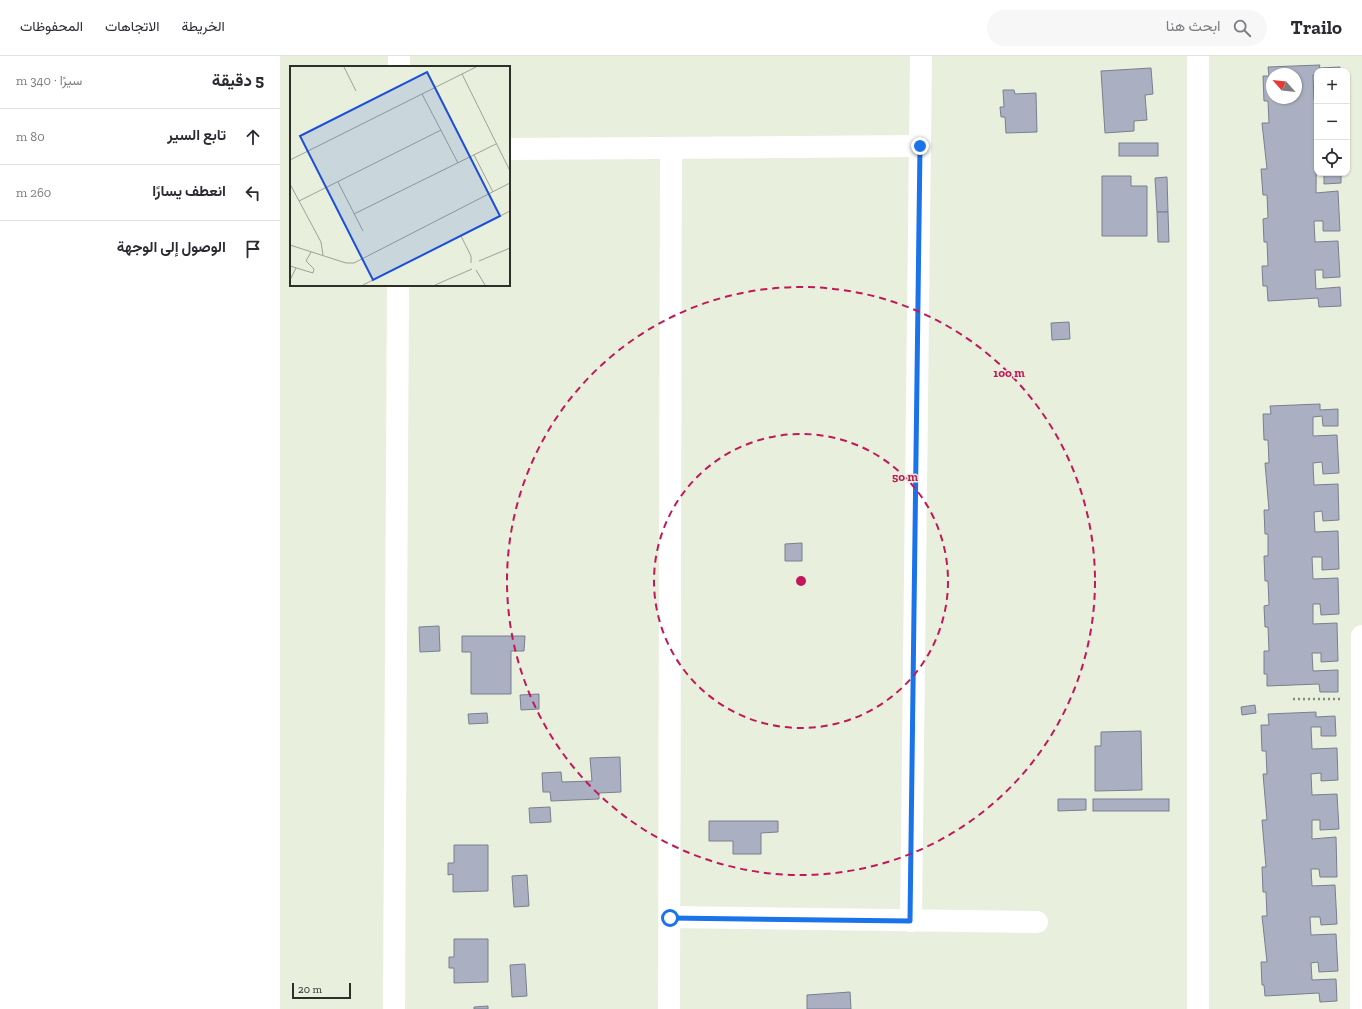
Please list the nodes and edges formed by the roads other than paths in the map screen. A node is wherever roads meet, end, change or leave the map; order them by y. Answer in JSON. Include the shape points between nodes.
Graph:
{"nodes":[{"id":1,"x":921,"y":56,"type":"edge"},
{"id":2,"x":1198,"y":56,"type":"edge"},
{"id":3,"x":920,"y":146,"type":"junction"},
{"id":4,"x":510,"y":148,"type":"edge"},
{"id":5,"x":671,"y":148,"type":"junction"},
{"id":6,"x":398,"y":286,"type":"edge"},
{"id":7,"x":1362,"y":636,"type":"edge"},
{"id":8,"x":670,"y":918,"type":"junction"},
{"id":9,"x":910,"y":921,"type":"junction"},
{"id":10,"x":1037,"y":922,"type":"dead end"},
{"id":11,"x":394,"y":1009,"type":"edge"},
{"id":12,"x":668,"y":1009,"type":"edge"},
{"id":13,"x":1198,"y":1009,"type":"edge"},
{"id":14,"x":1361,"y":1009,"type":"edge"}],
"edges":[{"from":1,"to":3,"type":"street"},
{"from":2,"to":13,"type":"street"},
{"from":3,"to":5,"type":"street"},
{"from":3,"to":9,"type":"street"},
{"from":4,"to":5,"type":"street"},
{"from":5,"to":8,"type":"street"},
{"from":6,"to":11,"type":"street"},
{"from":7,"to":14,"type":"street"},
{"from":8,"to":9,"type":"street"},
{"from":8,"to":12,"type":"street"},
{"from":9,"to":10,"type":"street"}]}
